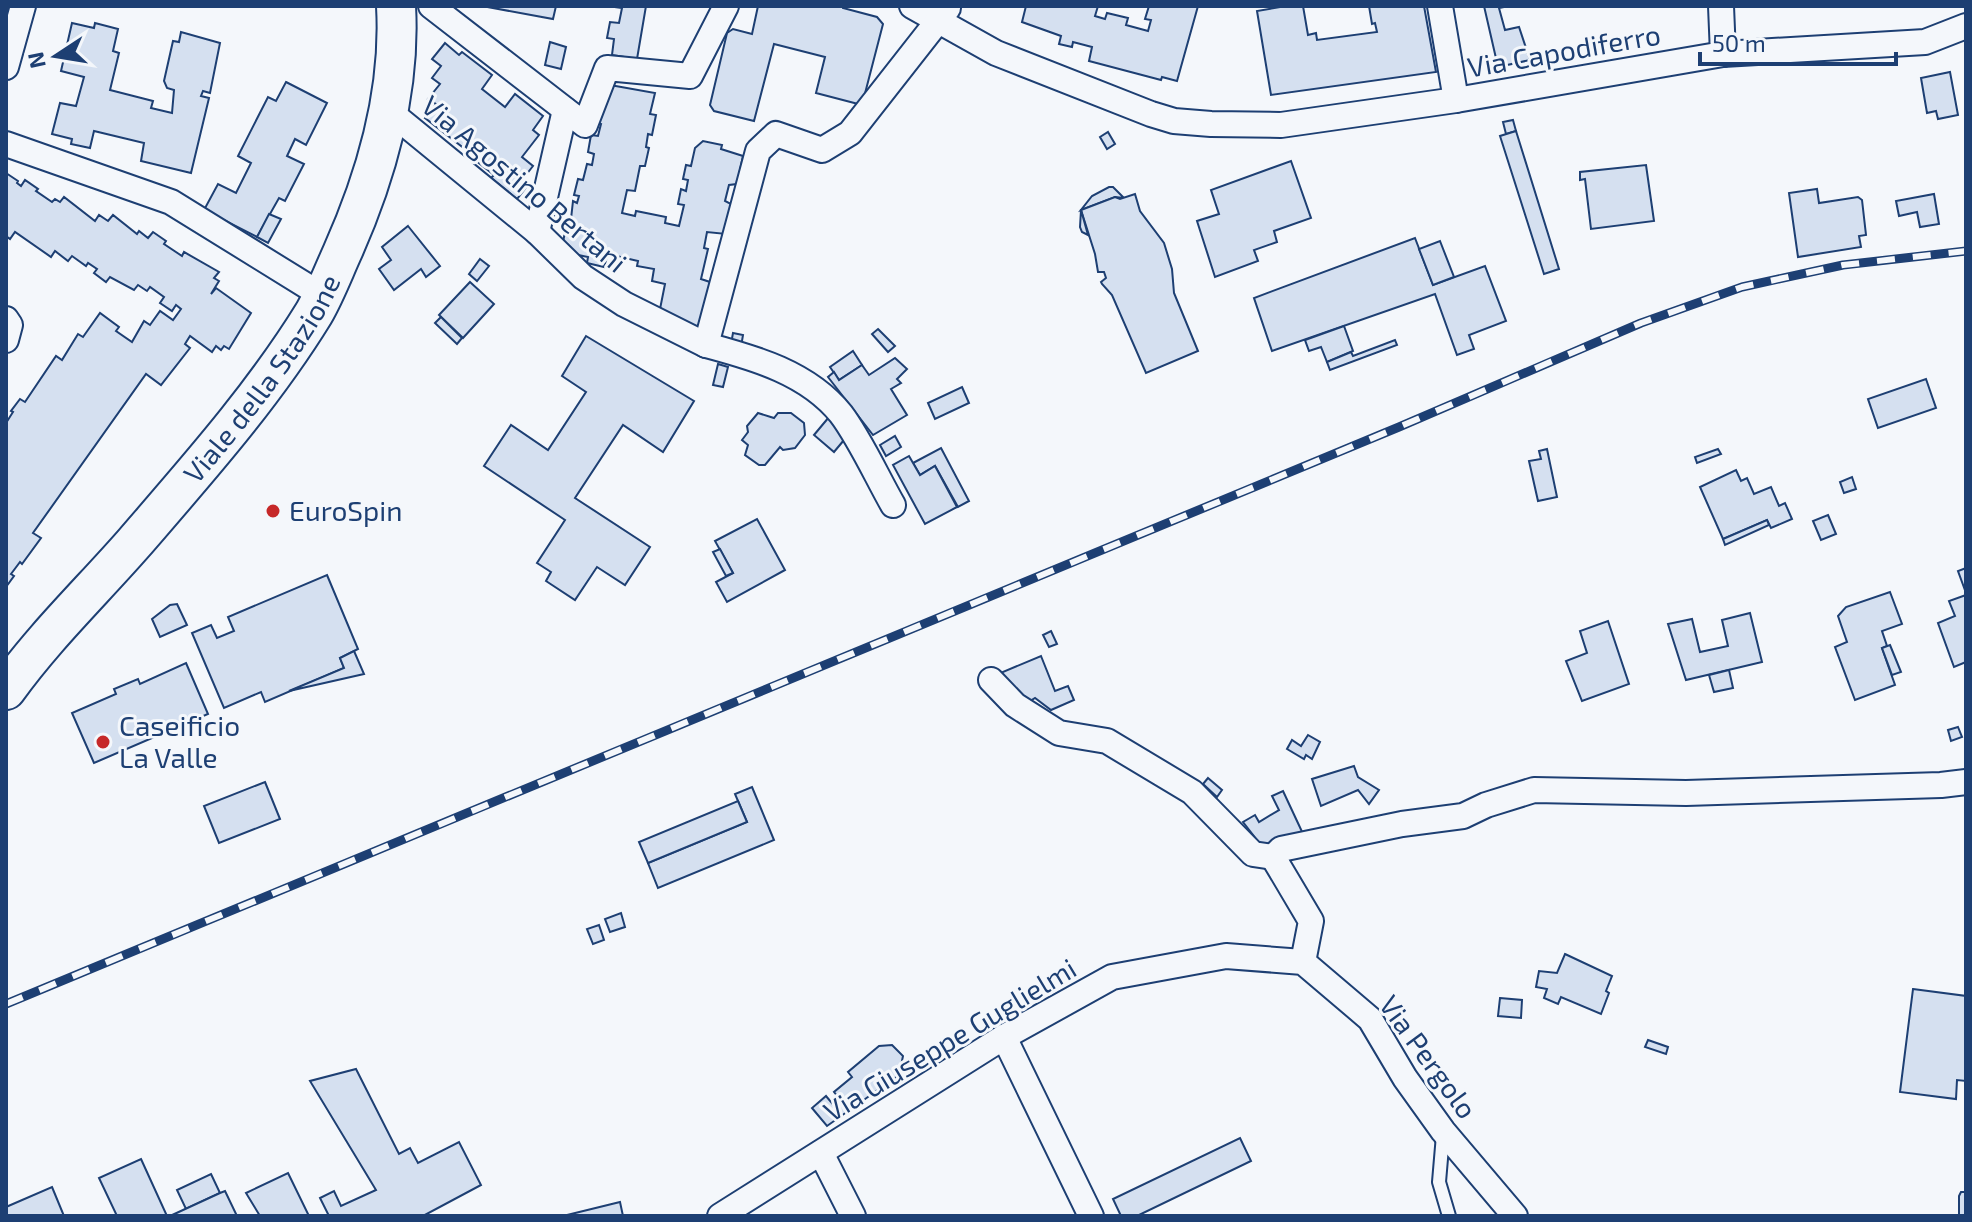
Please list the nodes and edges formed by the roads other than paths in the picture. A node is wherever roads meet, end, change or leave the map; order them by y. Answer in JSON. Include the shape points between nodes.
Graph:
{"nodes":[{"id":1,"x":23,"y":6,"type":"edge"},
{"id":2,"x":396,"y":6,"type":"edge"},
{"id":3,"x":431,"y":6,"type":"edge"},
{"id":4,"x":726,"y":6,"type":"edge"},
{"id":5,"x":912,"y":6,"type":"edge"},
{"id":6,"x":1440,"y":6,"type":"edge"},
{"id":7,"x":1721,"y":6,"type":"edge"},
{"id":8,"x":944,"y":12,"type":"edge"},
{"id":9,"x":1966,"y":26,"type":"edge"},
{"id":10,"x":1723,"y":54,"type":"junction"},
{"id":11,"x":6,"y":67,"type":"edge"},
{"id":12,"x":1456,"y":100,"type":"junction"},
{"id":13,"x":565,"y":110,"type":"junction"},
{"id":14,"x":389,"y":111,"type":"junction"},
{"id":15,"x":6,"y":144,"type":"edge"},
{"id":16,"x":537,"y":232,"type":"junction"},
{"id":17,"x":323,"y":296,"type":"junction"},
{"id":18,"x":6,"y":319,"type":"edge"},
{"id":19,"x":6,"y":340,"type":"edge"},
{"id":20,"x":706,"y":345,"type":"junction"},
{"id":21,"x":893,"y":505,"type":"dead end"},
{"id":22,"x":991,"y":680,"type":"dead end"},
{"id":23,"x":6,"y":690,"type":"edge"},
{"id":24,"x":1966,"y":782,"type":"edge"},
{"id":25,"x":1273,"y":857,"type":"junction"},
{"id":26,"x":1303,"y":962,"type":"junction"},
{"id":27,"x":1004,"y":1037,"type":"junction"},
{"id":28,"x":1443,"y":1131,"type":"junction"},
{"id":29,"x":821,"y":1153,"type":"junction"},
{"id":30,"x":720,"y":1216,"type":"edge"},
{"id":31,"x":853,"y":1216,"type":"edge"},
{"id":32,"x":1091,"y":1216,"type":"edge"},
{"id":33,"x":1449,"y":1216,"type":"edge"},
{"id":34,"x":1515,"y":1216,"type":"edge"}],
"edges":[{"from":1,"to":11,"type":"street"},
{"from":2,"to":14,"type":"main road","name":"Viale della Stazione"},
{"from":3,"to":13,"type":"street"},
{"from":4,"to":13,"type":"street","via":[[690,76],[607,68],[585,125]]},
{"from":5,"to":8,"type":"street","name":"Via Capodiferro"},
{"from":6,"to":12,"type":"street"},
{"from":7,"to":10,"type":"street"},
{"from":8,"to":12,"type":"street","name":"Via Capodiferro","via":[[996,53],[1174,121],[1281,125]]},
{"from":8,"to":20,"type":"street","via":[[850,133],[822,150],[776,134],[758,151]]},
{"from":9,"to":10,"type":"street","name":"Via Capodiferro","via":[[1925,42]]},
{"from":10,"to":12,"type":"street","name":"Via Capodiferro"},
{"from":13,"to":16,"type":"street"},
{"from":14,"to":16,"type":"street","name":"Via Agostino Bertani"},
{"from":14,"to":17,"type":"main road","name":"Viale della Stazione","via":[[365,203]]},
{"from":15,"to":17,"type":"street","via":[[171,202]]},
{"from":16,"to":20,"type":"street","name":"Via Agostino Bertani","via":[[593,284]]},
{"from":17,"to":23,"type":"main road","name":"Viale della Stazione","via":[[256,397]]},
{"from":18,"to":19,"type":"street"},
{"from":20,"to":21,"type":"street","name":"Via Agostino Bertani","via":[[784,370],[812,386],[841,414]]},
{"from":22,"to":25,"type":"street","via":[[1015,705],[1059,733],[1107,741],[1192,792],[1253,854]]},
{"from":24,"to":25,"type":"street","via":[[1702,793],[1534,790],[1463,816],[1319,840],[1281,849]]},
{"from":25,"to":26,"type":"street","via":[[1311,921]]},
{"from":26,"to":27,"type":"street","name":"Via Giuseppe Guglielmi","via":[[1226,956],[1112,977]]},
{"from":26,"to":28,"type":"street","name":"Via Pergolo","via":[[1370,1019]]},
{"from":27,"to":29,"type":"street","name":"Via Giuseppe Guglielmi"},
{"from":27,"to":32,"type":"street"},
{"from":28,"to":33,"type":"lane","via":[[1439,1182]]},
{"from":28,"to":34,"type":"street","name":"Via Pergolo"},
{"from":29,"to":30,"type":"street","name":"Via Giuseppe Guglielmi"},
{"from":29,"to":31,"type":"street"}]}
